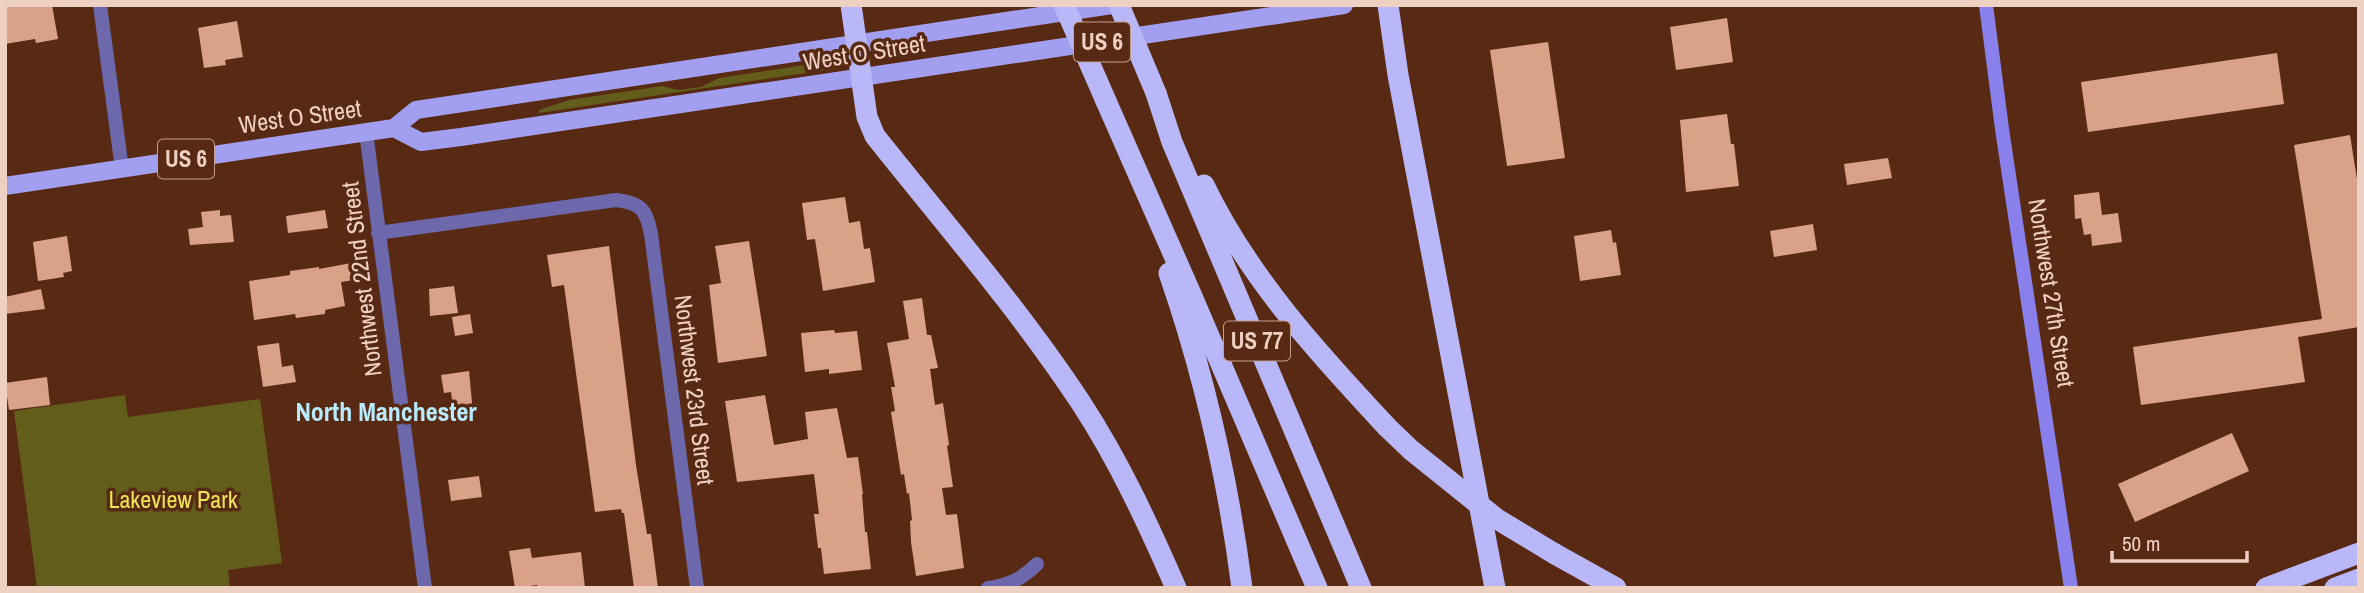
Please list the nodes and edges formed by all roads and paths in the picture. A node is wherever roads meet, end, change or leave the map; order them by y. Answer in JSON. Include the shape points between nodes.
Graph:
{"nodes":[{"id":1,"x":100,"y":5,"type":"edge"},
{"id":2,"x":850,"y":5,"type":"edge"},
{"id":3,"x":1064,"y":5,"type":"edge"},
{"id":4,"x":1112,"y":5,"type":"edge"},
{"id":5,"x":1119,"y":5,"type":"edge"},
{"id":6,"x":1344,"y":5,"type":"edge"},
{"id":7,"x":1388,"y":5,"type":"edge"},
{"id":8,"x":1986,"y":5,"type":"edge"},
{"id":9,"x":856,"y":44,"type":"junction"},
{"id":10,"x":861,"y":78,"type":"junction"},
{"id":11,"x":1156,"y":93,"type":"junction"},
{"id":12,"x":1110,"y":111,"type":"junction"},
{"id":13,"x":394,"y":128,"type":"junction"},
{"id":14,"x":366,"y":132,"type":"junction"},
{"id":15,"x":122,"y":169,"type":"junction"},
{"id":16,"x":5,"y":186,"type":"edge"},
{"id":17,"x":378,"y":233,"type":"junction"},
{"id":18,"x":2359,"y":553,"type":"edge"},
{"id":19,"x":1037,"y":564,"type":"dead end"},
{"id":20,"x":2359,"y":579,"type":"edge"},
{"id":21,"x":2070,"y":582,"type":"edge"},
{"id":22,"x":425,"y":588,"type":"edge"},
{"id":23,"x":697,"y":588,"type":"edge"},
{"id":24,"x":988,"y":588,"type":"edge"},
{"id":25,"x":1176,"y":588,"type":"edge"},
{"id":26,"x":1242,"y":588,"type":"edge"},
{"id":27,"x":1317,"y":588,"type":"edge"},
{"id":28,"x":1361,"y":588,"type":"edge"},
{"id":29,"x":1495,"y":588,"type":"edge"},
{"id":30,"x":1616,"y":588,"type":"edge"},
{"id":31,"x":2266,"y":588,"type":"edge"},
{"id":32,"x":2335,"y":588,"type":"edge"}],
"edges":[{"from":1,"to":15,"type":"street"},
{"from":2,"to":9,"type":"highway"},
{"from":3,"to":12,"type":"highway","number":"US 77","bridge":true},
{"from":4,"to":9,"type":"main road","name":"West O Street","number":"US 6"},
{"from":5,"to":11,"type":"highway","number":"US 77","bridge":true},
{"from":6,"to":10,"type":"main road","name":"West O Street","number":"US 6"},
{"from":7,"to":29,"type":"highway"},
{"from":8,"to":21,"type":"street","name":"Northwest 27th Street"},
{"from":9,"to":10,"type":"highway"},
{"from":9,"to":13,"type":"main road","name":"West O Street","number":"US 6","via":[[416,110]]},
{"from":10,"to":13,"type":"main road","name":"West O Street","number":"US 6","via":[[421,142]]},
{"from":10,"to":25,"type":"highway","via":[[875,136],[1082,404],[1116,461]]},
{"from":11,"to":28,"type":"highway","number":"US 77","via":[[1172,142]]},
{"from":11,"to":30,"type":"highway","bridge":true,"via":[[1221,218],[1262,283],[1387,427],[1497,519]]},
{"from":12,"to":26,"type":"highway","number":"US 77","via":[[1200,372],[1227,487]]},
{"from":12,"to":27,"type":"highway"},
{"from":13,"to":14,"type":"main road","name":"West O Street","number":"US 6"},
{"from":14,"to":15,"type":"main road","name":"West O Street","number":"US 6"},
{"from":14,"to":17,"type":"street","name":"Northwest 22nd Street"},
{"from":15,"to":16,"type":"main road","name":"West O Street","number":"US 6"},
{"from":17,"to":22,"type":"street","name":"Northwest 22nd Street"},
{"from":17,"to":23,"type":"street","name":"Northwest 23rd Street","via":[[616,200],[636,204],[647,215]]},
{"from":18,"to":31,"type":"highway"},
{"from":19,"to":24,"type":"street","via":[[1016,581]]},
{"from":20,"to":32,"type":"highway"}]}
